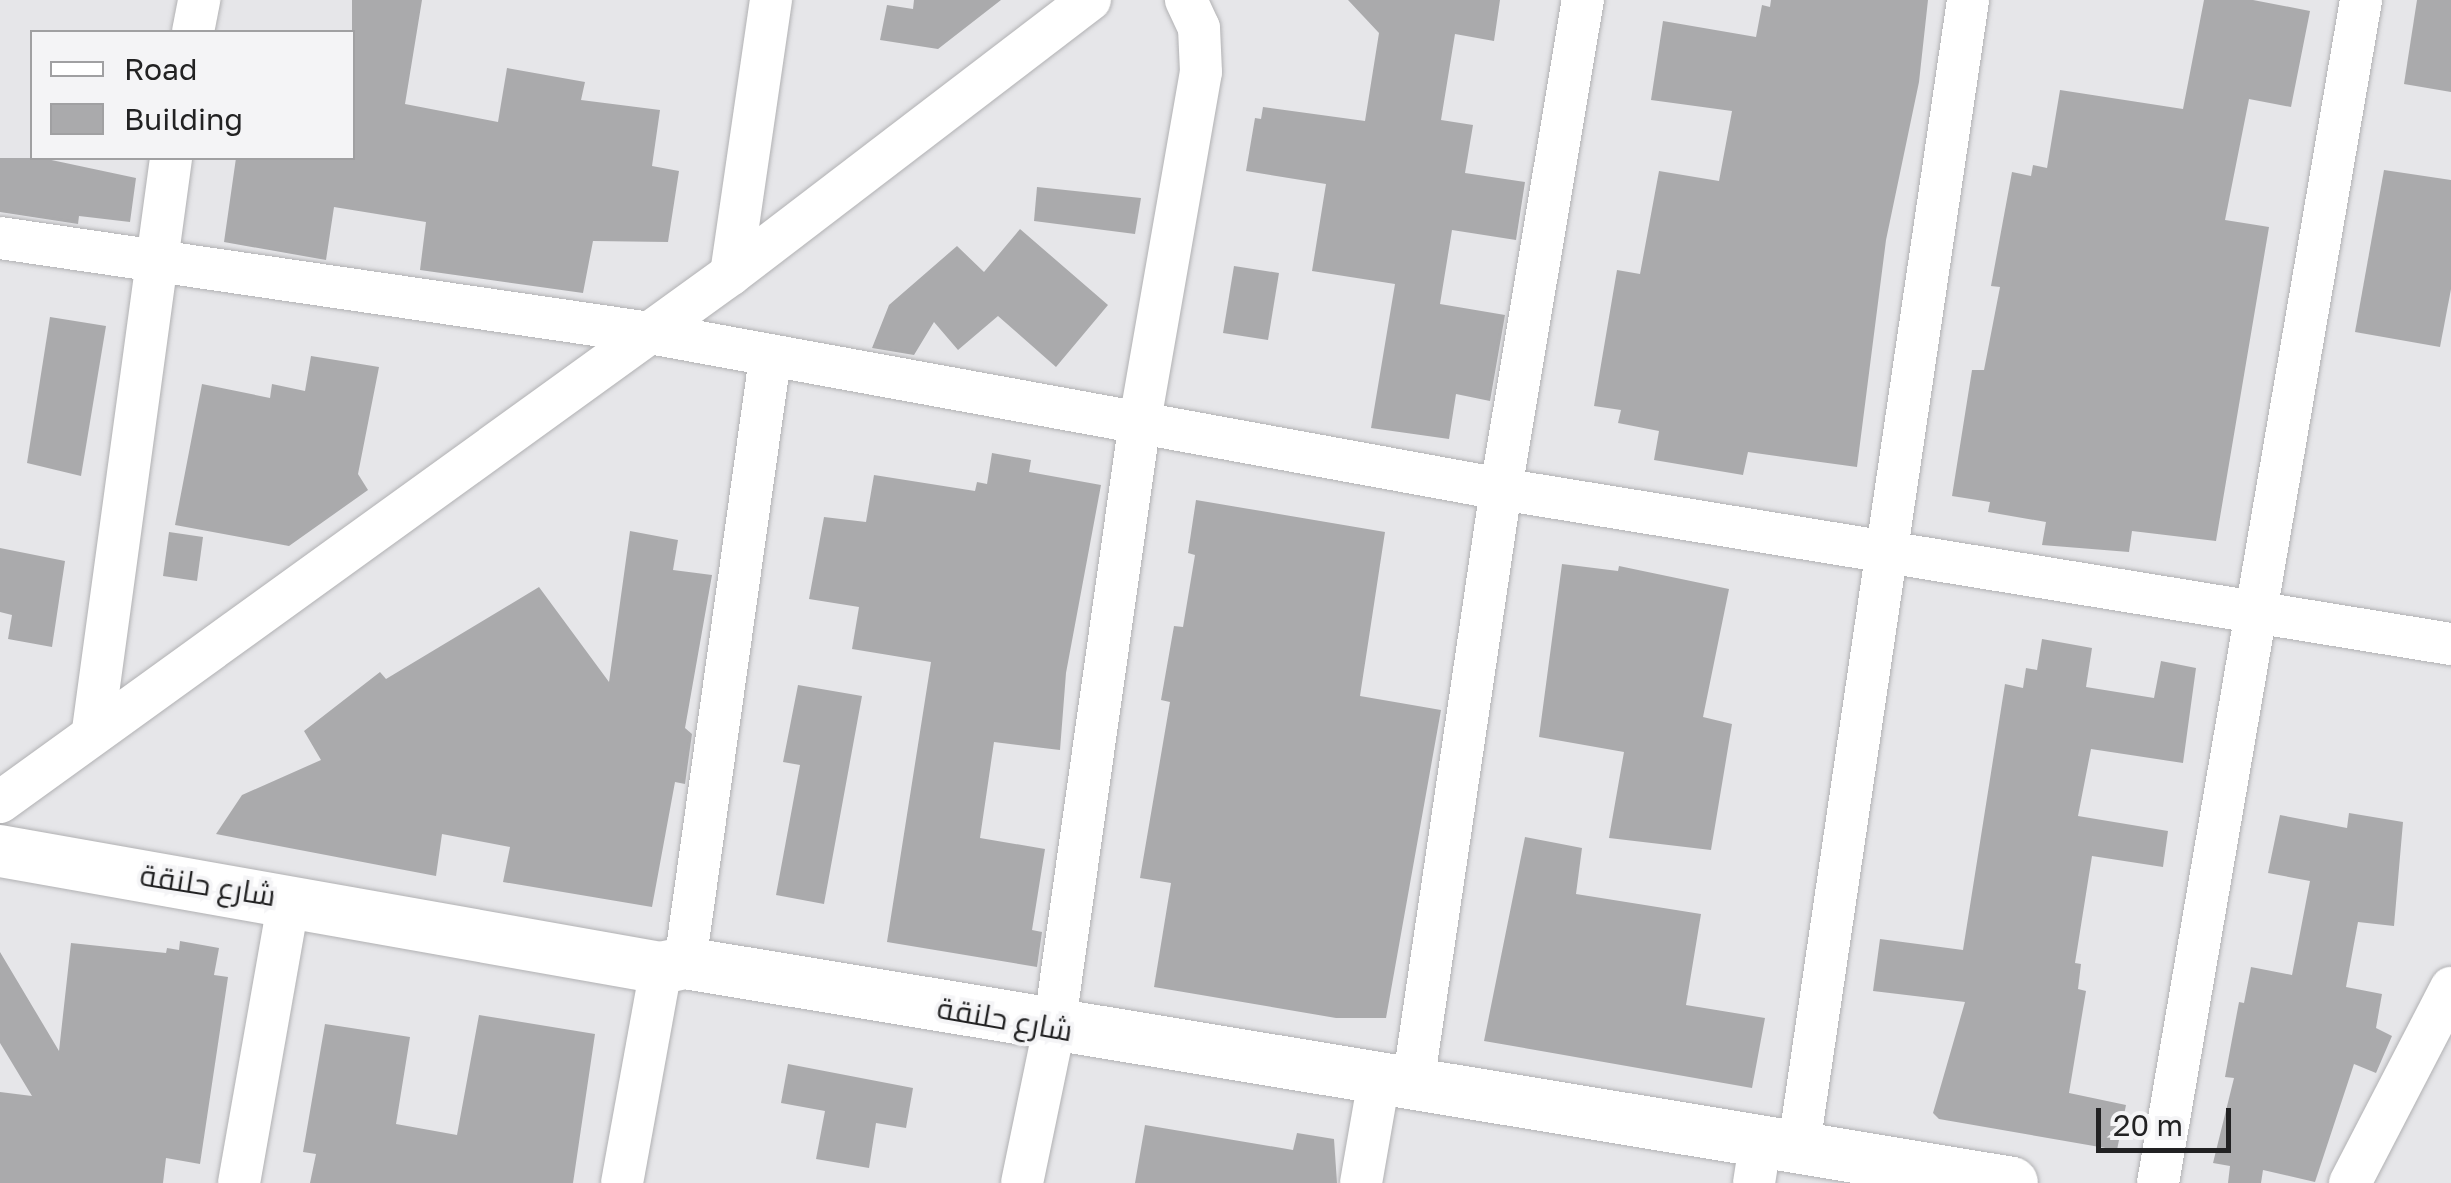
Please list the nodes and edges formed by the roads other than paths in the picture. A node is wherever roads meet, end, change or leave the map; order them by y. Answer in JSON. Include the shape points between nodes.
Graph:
{"nodes":[{"id":1,"x":199,"y":0,"type":"edge"},
{"id":2,"x":771,"y":0,"type":"edge"},
{"id":3,"x":1090,"y":0,"type":"edge"},
{"id":4,"x":1186,"y":0,"type":"edge"},
{"id":5,"x":1583,"y":0,"type":"edge"},
{"id":6,"x":1968,"y":0,"type":"edge"},
{"id":7,"x":2361,"y":0,"type":"edge"},
{"id":8,"x":193,"y":30,"type":"edge"},
{"id":9,"x":171,"y":160,"type":"edge"},
{"id":10,"x":0,"y":238,"type":"edge"},
{"id":11,"x":153,"y":264,"type":"junction"},
{"id":12,"x":730,"y":274,"type":"junction"},
{"id":13,"x":650,"y":332,"type":"junction"},
{"id":14,"x":770,"y":358,"type":"junction"},
{"id":15,"x":1140,"y":421,"type":"junction"},
{"id":16,"x":1501,"y":489,"type":"junction"},
{"id":17,"x":1884,"y":553,"type":"junction"},
{"id":18,"x":2258,"y":615,"type":"junction"},
{"id":19,"x":2451,"y":644,"type":"edge"},
{"id":20,"x":92,"y":730,"type":"junction"},
{"id":21,"x":0,"y":802,"type":"edge"},
{"id":22,"x":0,"y":851,"type":"edge"},
{"id":23,"x":289,"y":898,"type":"junction"},
{"id":24,"x":673,"y":966,"type":"junction"},
{"id":25,"x":2451,"y":988,"type":"edge"},
{"id":26,"x":1054,"y":1028,"type":"junction"},
{"id":27,"x":1396,"y":1082,"type":"junction"},
{"id":28,"x":1771,"y":1158,"type":"edge"},
{"id":29,"x":239,"y":1183,"type":"edge"},
{"id":30,"x":622,"y":1183,"type":"edge"},
{"id":31,"x":1022,"y":1183,"type":"edge"},
{"id":32,"x":1361,"y":1183,"type":"edge"},
{"id":33,"x":2012,"y":1183,"type":"edge"},
{"id":34,"x":2158,"y":1183,"type":"edge"},
{"id":35,"x":2350,"y":1183,"type":"edge"}],
"edges":[{"from":1,"to":8,"type":"street"},
{"from":2,"to":12,"type":"street"},
{"from":3,"to":12,"type":"street"},
{"from":4,"to":15,"type":"street","via":[[1198,28],[1201,72]]},
{"from":5,"to":16,"type":"street"},
{"from":6,"to":17,"type":"street"},
{"from":7,"to":18,"type":"street"},
{"from":9,"to":11,"type":"street"},
{"from":10,"to":11,"type":"street"},
{"from":11,"to":13,"type":"street"},
{"from":11,"to":20,"type":"street"},
{"from":12,"to":13,"type":"street"},
{"from":13,"to":14,"type":"street"},
{"from":13,"to":20,"type":"street"},
{"from":14,"to":15,"type":"street"},
{"from":14,"to":24,"type":"street"},
{"from":15,"to":16,"type":"street"},
{"from":15,"to":26,"type":"street"},
{"from":16,"to":17,"type":"street"},
{"from":16,"to":27,"type":"street"},
{"from":17,"to":18,"type":"street"},
{"from":17,"to":28,"type":"street"},
{"from":18,"to":19,"type":"street"},
{"from":18,"to":34,"type":"street"},
{"from":20,"to":21,"type":"street"},
{"from":22,"to":23,"type":"street","name":"شارع حلنقة"},
{"from":23,"to":24,"type":"street","name":"شارع حلنقة"},
{"from":23,"to":29,"type":"street"},
{"from":24,"to":26,"type":"street","name":"شارع حلنقة"},
{"from":24,"to":30,"type":"street"},
{"from":25,"to":35,"type":"street"},
{"from":26,"to":27,"type":"street","name":"شارع حلنقة"},
{"from":26,"to":31,"type":"street"},
{"from":27,"to":28,"type":"street","name":"شارع حلنقة"},
{"from":27,"to":32,"type":"street"},
{"from":28,"to":33,"type":"street","name":"شارع حلنقة"}]}
